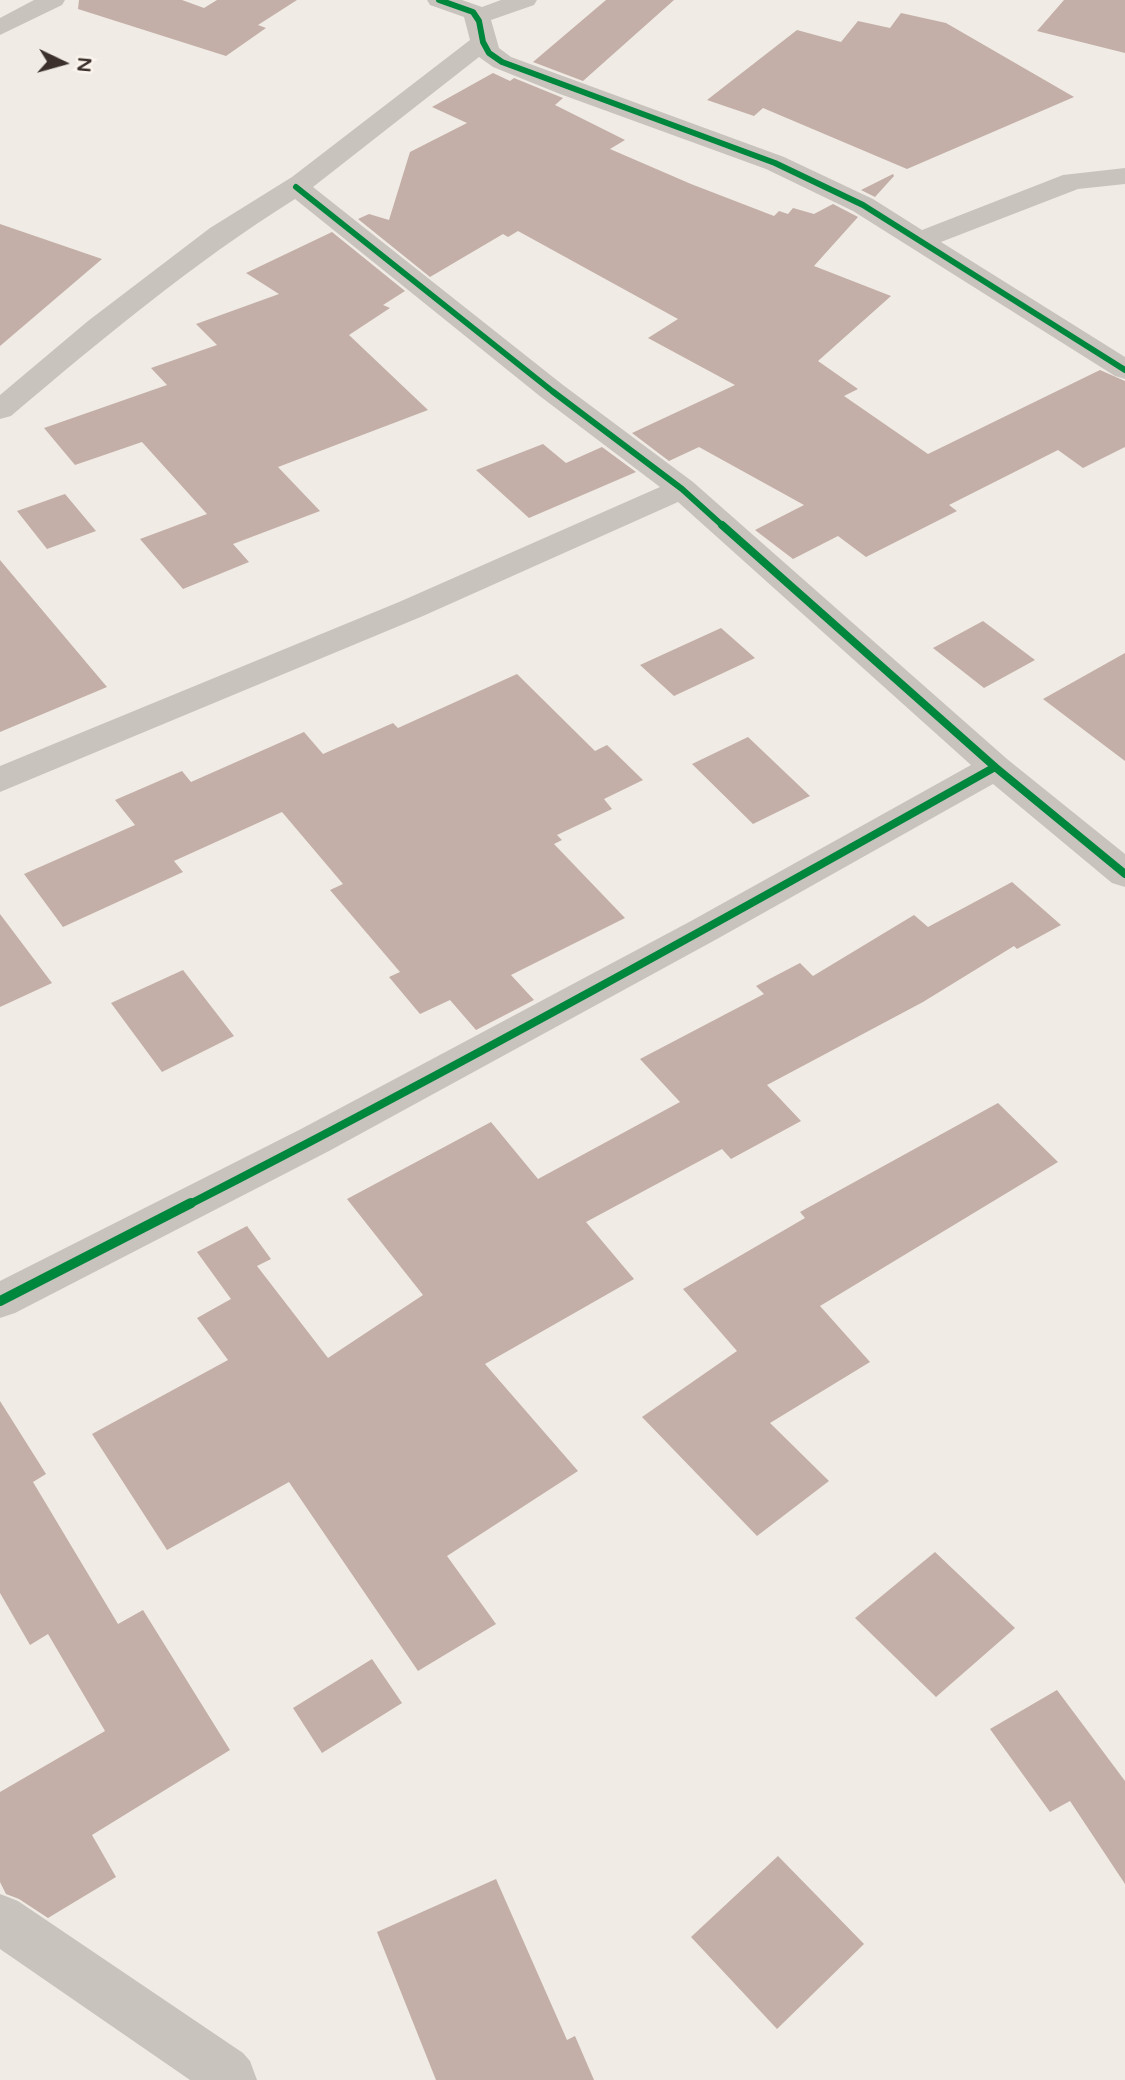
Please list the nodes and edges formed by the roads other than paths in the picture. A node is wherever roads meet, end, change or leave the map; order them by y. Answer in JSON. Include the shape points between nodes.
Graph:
{"nodes":[{"id":1,"x":53,"y":0,"type":"edge"},
{"id":2,"x":439,"y":0,"type":"edge"},
{"id":3,"x":525,"y":0,"type":"edge"},
{"id":4,"x":0,"y":28,"type":"edge"},
{"id":5,"x":480,"y":30,"type":"junction"},
{"id":6,"x":1125,"y":176,"type":"edge"},
{"id":7,"x":296,"y":187,"type":"junction"},
{"id":8,"x":921,"y":240,"type":"junction"},
{"id":9,"x":1125,"y":370,"type":"edge"},
{"id":10,"x":0,"y":410,"type":"edge"},
{"id":11,"x":682,"y":489,"type":"junction"},
{"id":12,"x":995,"y":767,"type":"junction"},
{"id":13,"x":0,"y":780,"type":"edge"},
{"id":14,"x":1125,"y":874,"type":"edge"},
{"id":15,"x":0,"y":1301,"type":"edge"},
{"id":16,"x":0,"y":1919,"type":"edge"},
{"id":17,"x":232,"y":2080,"type":"edge"}],
"edges":[{"from":1,"to":4,"type":"street"},
{"from":2,"to":5,"type":"street","via":[[473,12]]},
{"from":3,"to":5,"type":"street"},
{"from":5,"to":7,"type":"street"},
{"from":5,"to":8,"type":"street","via":[[489,53],[502,62],[775,163],[863,205]]},
{"from":6,"to":8,"type":"street","via":[[1073,181]]},
{"from":7,"to":10,"type":"street","via":[[220,234],[98,327]]},
{"from":7,"to":11,"type":"street"},
{"from":8,"to":9,"type":"street"},
{"from":11,"to":12,"type":"street"},
{"from":11,"to":13,"type":"street","via":[[411,609]]},
{"from":12,"to":14,"type":"street"},
{"from":12,"to":15,"type":"street","via":[[327,1134]]},
{"from":16,"to":17,"type":"street"}]}
